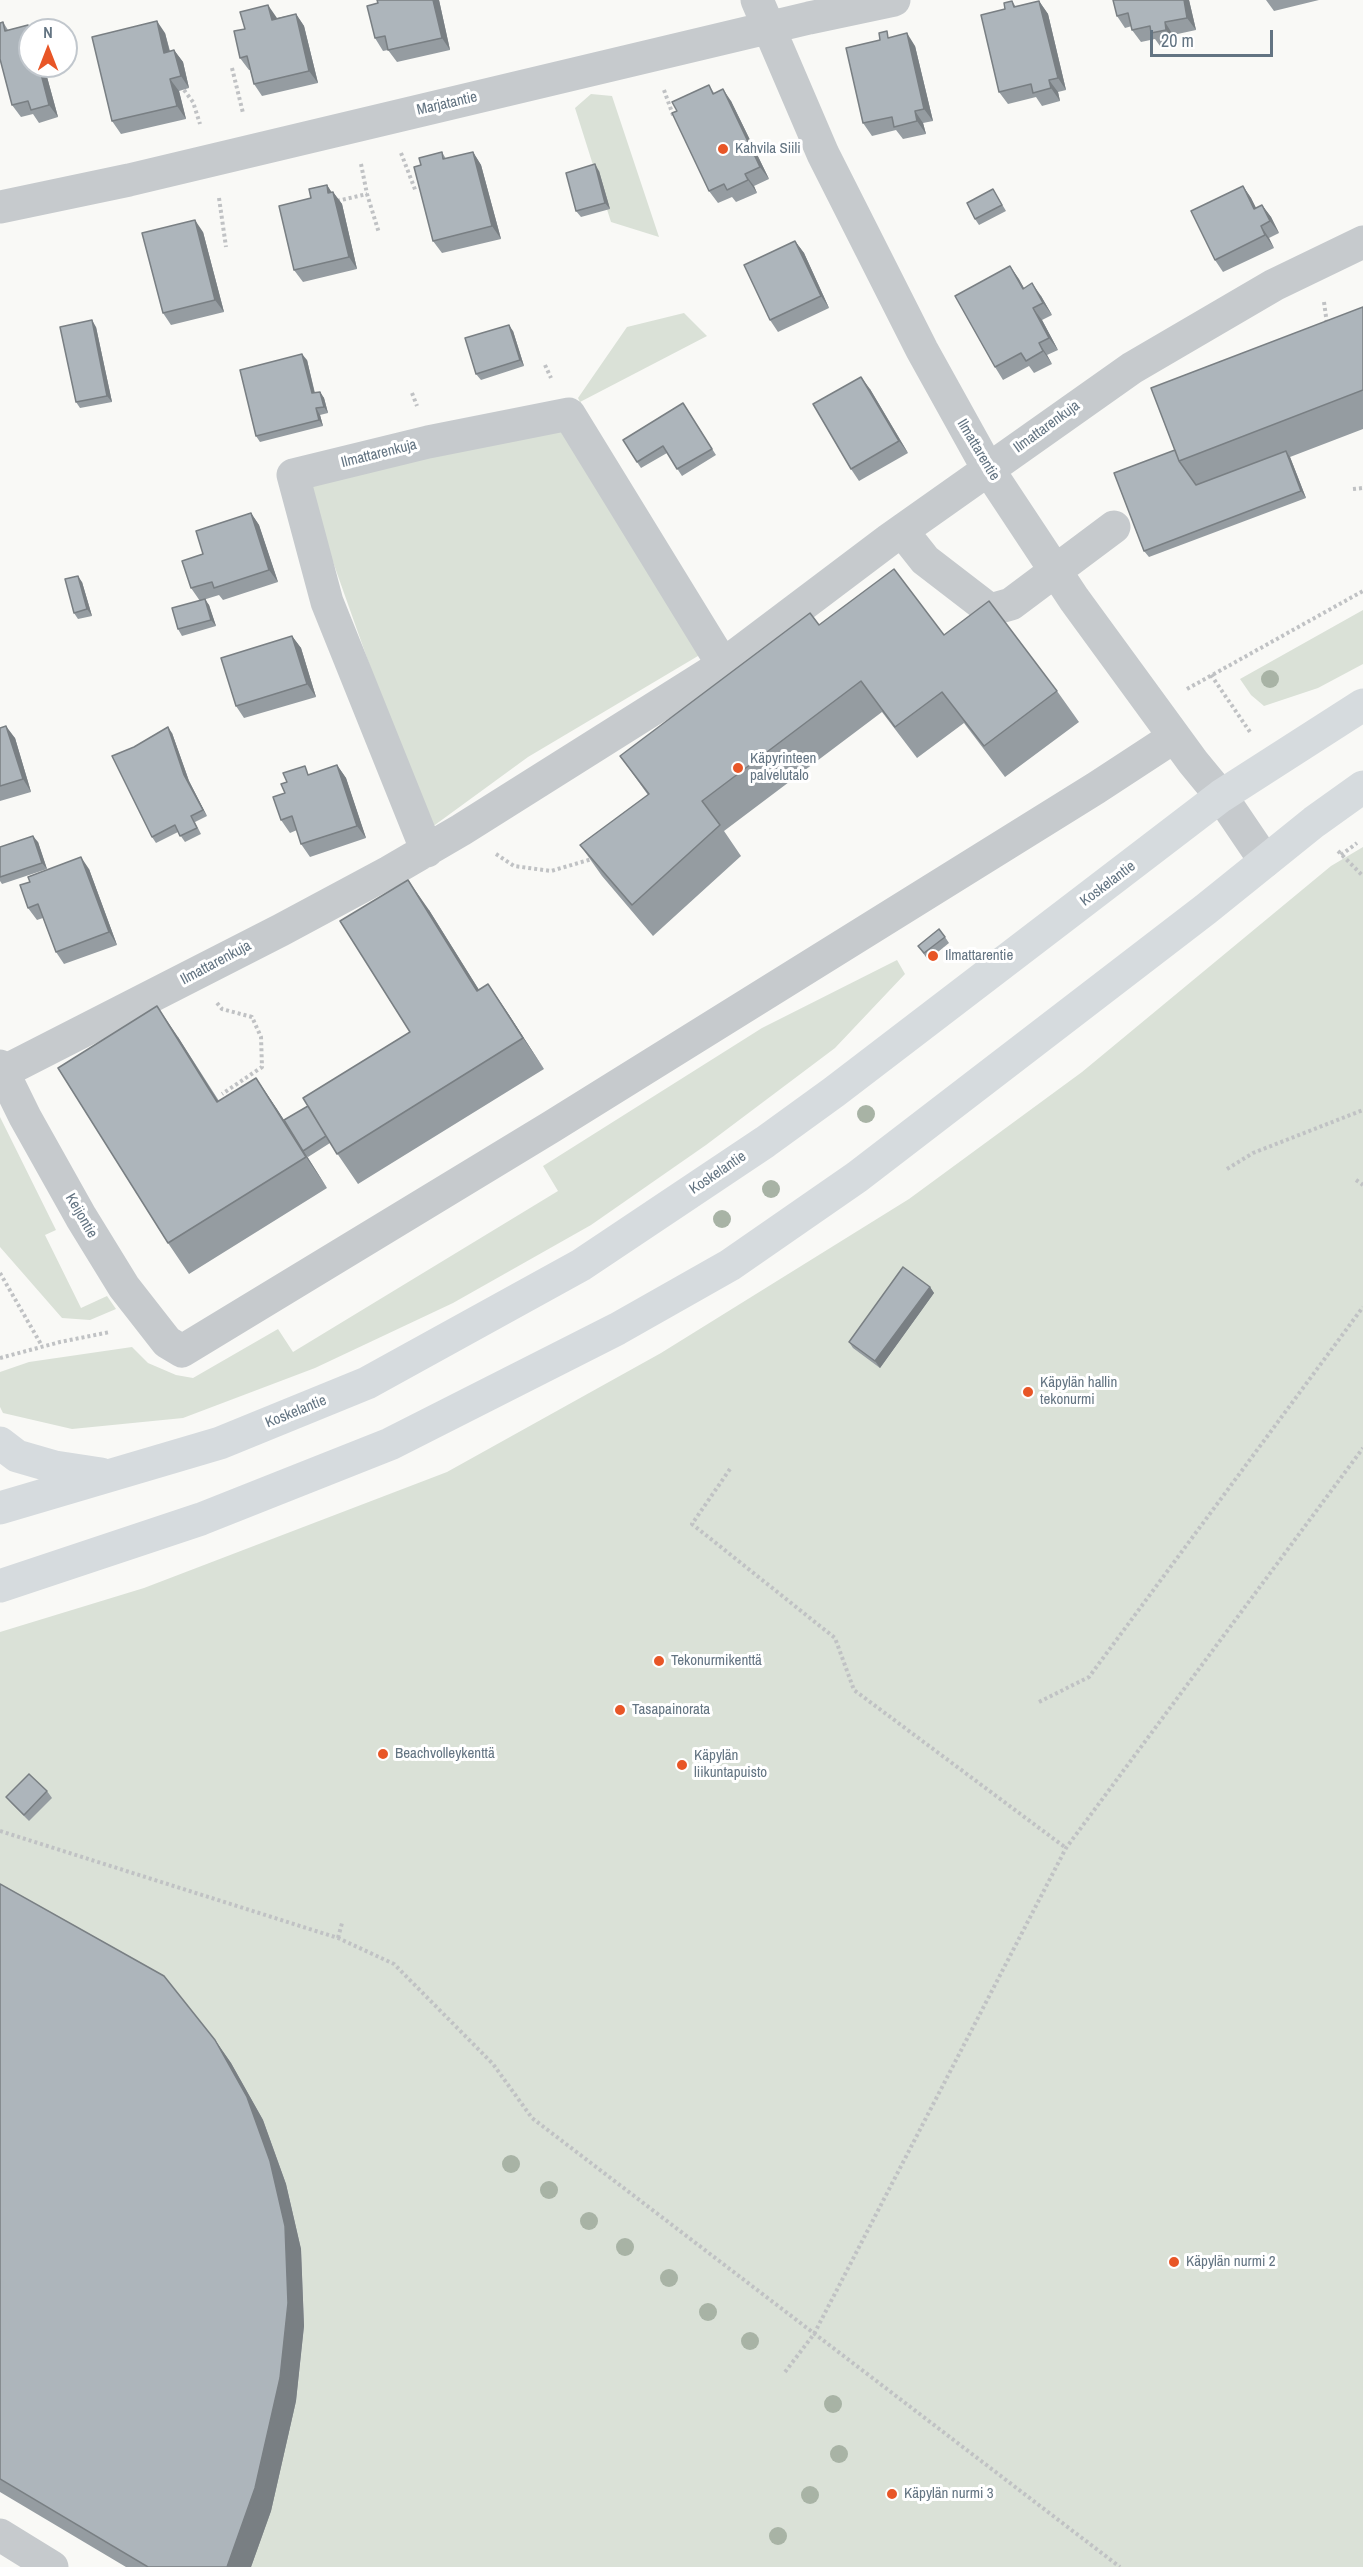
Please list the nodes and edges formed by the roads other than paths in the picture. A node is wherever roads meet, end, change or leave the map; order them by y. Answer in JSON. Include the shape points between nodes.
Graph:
{"nodes":[{"id":1,"x":894,"y":0,"type":"edge"},
{"id":2,"x":762,"y":14,"type":"edge"},
{"id":3,"x":0,"y":207,"type":"edge"},
{"id":4,"x":1363,"y":242,"type":"edge"},
{"id":5,"x":988,"y":470,"type":"junction"},
{"id":6,"x":1114,"y":527,"type":"dead end"},
{"id":7,"x":902,"y":531,"type":"junction"},
{"id":8,"x":1057,"y":572,"type":"junction"},
{"id":9,"x":723,"y":664,"type":"junction"},
{"id":10,"x":1363,"y":705,"type":"edge"},
{"id":11,"x":1174,"y":737,"type":"junction"},
{"id":12,"x":1363,"y":787,"type":"edge"},
{"id":13,"x":1221,"y":796,"type":"junction"},
{"id":14,"x":427,"y":851,"type":"junction"},
{"id":15,"x":1265,"y":861,"type":"junction"},
{"id":16,"x":2,"y":1069,"type":"edge"},
{"id":17,"x":0,"y":1443,"type":"edge"},
{"id":18,"x":112,"y":1476,"type":"junction"},
{"id":19,"x":0,"y":1508,"type":"edge"},
{"id":20,"x":0,"y":1586,"type":"edge"},
{"id":21,"x":0,"y":2535,"type":"edge"},
{"id":22,"x":52,"y":2567,"type":"edge"}],
"edges":[{"from":1,"to":2,"type":"street","name":"Marjatantie"},
{"from":2,"to":3,"type":"street","name":"Marjatantie","via":[[252,152]]},
{"from":2,"to":5,"type":"street","name":"Ilmattarentie","via":[[823,154]]},
{"from":4,"to":5,"type":"street","name":"Ilmattarenkuja","via":[[1274,285],[1132,368]]},
{"from":5,"to":7,"type":"street","name":"Ilmattarenkuja"},
{"from":5,"to":8,"type":"street","name":"Ilmattarentie"},
{"from":6,"to":8,"type":"street"},
{"from":7,"to":8,"type":"street","via":[[925,560],[990,610],[1011,604]]},
{"from":7,"to":9,"type":"street","name":"Ilmattarenkuja"},
{"from":8,"to":11,"type":"street","name":"Ilmattarentie"},
{"from":9,"to":14,"type":"street","name":"Ilmattarenkuja"},
{"from":9,"to":14,"type":"street","name":"Ilmattarenkuja","via":[[569,414],[294,475],[327,602]]},
{"from":10,"to":13,"type":"main road","name":"Koskelantie"},
{"from":11,"to":13,"type":"street","name":"Ilmattarentie"},
{"from":11,"to":16,"type":"street","name":"Keijontie","via":[[551,1127],[182,1351],[167,1342],[124,1287],[25,1117]]},
{"from":12,"to":15,"type":"main road"},
{"from":13,"to":15,"type":"street","name":"Ilmattarentie"},
{"from":13,"to":18,"type":"main road","name":"Koskelantie","via":[[834,1092],[581,1265],[367,1383],[220,1443]]},
{"from":14,"to":16,"type":"street","name":"Ilmattarenkuja","via":[[194,975]]},
{"from":15,"to":20,"type":"main road","via":[[857,1178],[730,1265],[617,1329],[390,1444],[201,1519]]},
{"from":17,"to":18,"type":"main road","via":[[17,1456]]},
{"from":18,"to":19,"type":"main road","name":"Koskelantie"},
{"from":21,"to":22,"type":"street"}]}
